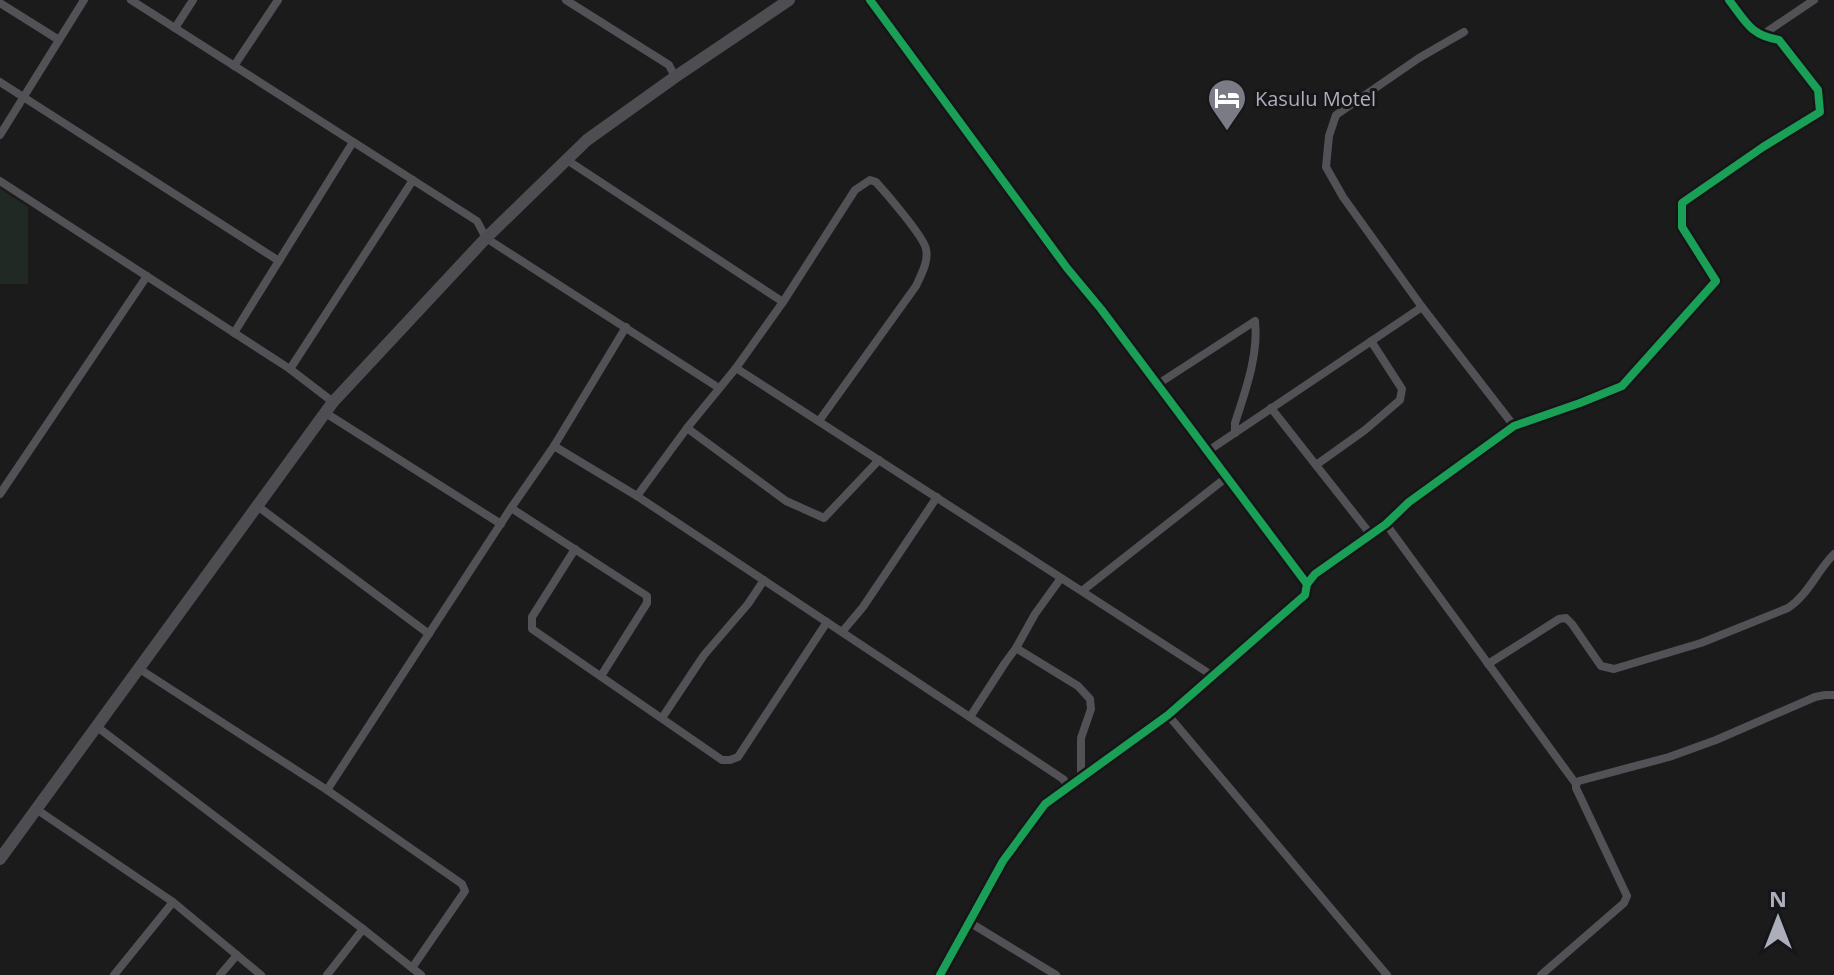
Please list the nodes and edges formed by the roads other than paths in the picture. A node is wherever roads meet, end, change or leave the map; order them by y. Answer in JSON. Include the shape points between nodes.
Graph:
{"nodes":[{"id":1,"x":84,"y":0,"type":"edge"},
{"id":2,"x":131,"y":0,"type":"edge"},
{"id":3,"x":193,"y":0,"type":"edge"},
{"id":4,"x":278,"y":0,"type":"edge"},
{"id":5,"x":566,"y":0,"type":"edge"},
{"id":6,"x":789,"y":0,"type":"edge"},
{"id":7,"x":870,"y":0,"type":"edge"},
{"id":8,"x":1729,"y":0,"type":"edge"},
{"id":9,"x":1814,"y":0,"type":"edge"},
{"id":10,"x":0,"y":3,"type":"edge"},
{"id":11,"x":175,"y":28,"type":"junction"},
{"id":12,"x":1464,"y":32,"type":"dead end"},
{"id":13,"x":1762,"y":35,"type":"junction"},
{"id":14,"x":59,"y":40,"type":"junction"},
{"id":15,"x":234,"y":66,"type":"junction"},
{"id":16,"x":675,"y":77,"type":"junction"},
{"id":17,"x":0,"y":82,"type":"edge"},
{"id":18,"x":24,"y":97,"type":"junction"},
{"id":19,"x":0,"y":135,"type":"edge"},
{"id":20,"x":353,"y":142,"type":"junction"},
{"id":21,"x":567,"y":160,"type":"junction"},
{"id":22,"x":413,"y":180,"type":"junction"},
{"id":23,"x":0,"y":181,"type":"edge"},
{"id":24,"x":486,"y":238,"type":"junction"},
{"id":25,"x":279,"y":261,"type":"junction"},
{"id":26,"x":147,"y":276,"type":"junction"},
{"id":27,"x":783,"y":302,"type":"junction"},
{"id":28,"x":1422,"y":307,"type":"junction"},
{"id":29,"x":626,"y":327,"type":"junction"},
{"id":30,"x":234,"y":333,"type":"junction"},
{"id":31,"x":1371,"y":341,"type":"junction"},
{"id":32,"x":736,"y":368,"type":"junction"},
{"id":33,"x":290,"y":369,"type":"junction"},
{"id":34,"x":1158,"y":384,"type":"junction"},
{"id":35,"x":719,"y":388,"type":"junction"},
{"id":36,"x":333,"y":402,"type":"junction"},
{"id":37,"x":1271,"y":408,"type":"junction"},
{"id":38,"x":324,"y":412,"type":"junction"},
{"id":39,"x":819,"y":421,"type":"junction"},
{"id":40,"x":1514,"y":426,"type":"junction"},
{"id":41,"x":687,"y":428,"type":"junction"},
{"id":42,"x":1235,"y":433,"type":"junction"},
{"id":43,"x":554,"y":446,"type":"junction"},
{"id":44,"x":1208,"y":451,"type":"junction"},
{"id":45,"x":879,"y":460,"type":"junction"},
{"id":46,"x":1316,"y":465,"type":"junction"},
{"id":47,"x":1227,"y":477,"type":"junction"},
{"id":48,"x":0,"y":494,"type":"edge"},
{"id":49,"x":637,"y":496,"type":"junction"},
{"id":50,"x":937,"y":497,"type":"junction"},
{"id":51,"x":256,"y":505,"type":"junction"},
{"id":52,"x":511,"y":508,"type":"junction"},
{"id":53,"x":501,"y":524,"type":"junction"},
{"id":54,"x":1386,"y":524,"type":"junction"},
{"id":55,"x":1371,"y":535,"type":"junction"},
{"id":56,"x":575,"y":549,"type":"junction"},
{"id":57,"x":1834,"y":554,"type":"edge"},
{"id":58,"x":1061,"y":578,"type":"junction"},
{"id":59,"x":764,"y":580,"type":"junction"},
{"id":60,"x":1307,"y":584,"type":"junction"},
{"id":61,"x":1082,"y":591,"type":"junction"},
{"id":62,"x":827,"y":622,"type":"junction"},
{"id":63,"x":842,"y":632,"type":"junction"},
{"id":64,"x":429,"y":634,"type":"junction"},
{"id":65,"x":1016,"y":648,"type":"junction"},
{"id":66,"x":1488,"y":664,"type":"junction"},
{"id":67,"x":138,"y":668,"type":"junction"},
{"id":68,"x":601,"y":676,"type":"junction"},
{"id":69,"x":1213,"y":676,"type":"junction"},
{"id":70,"x":1834,"y":695,"type":"edge"},
{"id":71,"x":1168,"y":715,"type":"junction"},
{"id":72,"x":970,"y":717,"type":"junction"},
{"id":73,"x":662,"y":718,"type":"junction"},
{"id":74,"x":96,"y":726,"type":"junction"},
{"id":75,"x":1081,"y":778,"type":"junction"},
{"id":76,"x":1576,"y":784,"type":"junction"},
{"id":77,"x":1069,"y":787,"type":"junction"},
{"id":78,"x":327,"y":790,"type":"junction"},
{"id":79,"x":36,"y":809,"type":"junction"},
{"id":80,"x":0,"y":859,"type":"edge"},
{"id":81,"x":173,"y":902,"type":"junction"},
{"id":82,"x":969,"y":922,"type":"junction"},
{"id":83,"x":363,"y":929,"type":"junction"},
{"id":84,"x":237,"y":955,"type":"junction"},
{"id":85,"x":412,"y":968,"type":"junction"},
{"id":86,"x":114,"y":975,"type":"edge"},
{"id":87,"x":220,"y":975,"type":"edge"},
{"id":88,"x":261,"y":975,"type":"edge"},
{"id":89,"x":327,"y":975,"type":"edge"},
{"id":90,"x":421,"y":975,"type":"edge"},
{"id":91,"x":940,"y":975,"type":"edge"},
{"id":92,"x":1056,"y":975,"type":"edge"},
{"id":93,"x":1387,"y":975,"type":"edge"},
{"id":94,"x":1541,"y":975,"type":"edge"}],
"edges":[{"from":1,"to":14,"type":"street"},
{"from":2,"to":11,"type":"street"},
{"from":3,"to":11,"type":"street"},
{"from":4,"to":15,"type":"street"},
{"from":5,"to":16,"type":"street","via":[[669,65]]},
{"from":6,"to":16,"type":"highway"},
{"from":7,"to":34,"type":"street"},
{"from":8,"to":13,"type":"street"},
{"from":9,"to":13,"type":"street"},
{"from":10,"to":14,"type":"street"},
{"from":11,"to":15,"type":"street"},
{"from":12,"to":28,"type":"street","via":[[1336,115],[1329,136],[1326,167]]},
{"from":13,"to":40,"type":"street","via":[[1779,40],[1818,90],[1820,112],[1682,203],[1682,227],[1716,281],[1622,386]]},
{"from":14,"to":18,"type":"street"},
{"from":15,"to":20,"type":"street"},
{"from":16,"to":21,"type":"highway"},
{"from":17,"to":18,"type":"street"},
{"from":18,"to":19,"type":"street"},
{"from":18,"to":25,"type":"street"},
{"from":20,"to":22,"type":"street"},
{"from":20,"to":25,"type":"street"},
{"from":21,"to":24,"type":"highway"},
{"from":21,"to":27,"type":"street"},
{"from":22,"to":24,"type":"street","via":[[477,221]]},
{"from":22,"to":33,"type":"street"},
{"from":23,"to":26,"type":"street"},
{"from":24,"to":29,"type":"street"},
{"from":24,"to":36,"type":"highway"},
{"from":25,"to":30,"type":"street"},
{"from":26,"to":30,"type":"street"},
{"from":26,"to":48,"type":"street"},
{"from":27,"to":32,"type":"street"},
{"from":27,"to":39,"type":"street","via":[[855,190],[870,180],[926,248],[916,286]]},
{"from":28,"to":31,"type":"street"},
{"from":28,"to":40,"type":"street"},
{"from":29,"to":35,"type":"street"},
{"from":29,"to":43,"type":"street"},
{"from":30,"to":33,"type":"street"},
{"from":31,"to":37,"type":"street"},
{"from":31,"to":46,"type":"street","via":[[1402,389],[1400,400]]},
{"from":32,"to":35,"type":"street"},
{"from":32,"to":39,"type":"street"},
{"from":33,"to":36,"type":"street"},
{"from":34,"to":42,"type":"street","via":[[1255,321],[1254,350]]},
{"from":34,"to":44,"type":"street"},
{"from":35,"to":41,"type":"street"},
{"from":36,"to":38,"type":"highway"},
{"from":37,"to":42,"type":"street"},
{"from":37,"to":46,"type":"street"},
{"from":38,"to":51,"type":"highway"},
{"from":38,"to":53,"type":"street"},
{"from":39,"to":45,"type":"street"},
{"from":40,"to":54,"type":"street"},
{"from":41,"to":45,"type":"street","via":[[786,501],[824,518]]},
{"from":41,"to":49,"type":"street"},
{"from":42,"to":44,"type":"street"},
{"from":43,"to":49,"type":"street"},
{"from":43,"to":52,"type":"street"},
{"from":44,"to":47,"type":"street"},
{"from":45,"to":50,"type":"street"},
{"from":46,"to":55,"type":"street"},
{"from":47,"to":60,"type":"street"},
{"from":47,"to":61,"type":"street"},
{"from":49,"to":59,"type":"street"},
{"from":50,"to":58,"type":"street"},
{"from":50,"to":63,"type":"street"},
{"from":51,"to":64,"type":"street"},
{"from":51,"to":67,"type":"highway"},
{"from":52,"to":53,"type":"street"},
{"from":52,"to":56,"type":"street"},
{"from":53,"to":64,"type":"street"},
{"from":54,"to":55,"type":"street"},
{"from":54,"to":66,"type":"street"},
{"from":55,"to":60,"type":"street"},
{"from":56,"to":68,"type":"street","via":[[530,625]]},
{"from":56,"to":68,"type":"street","via":[[647,596]]},
{"from":57,"to":66,"type":"street","via":[[1800,600],[1701,643],[1614,669],[1601,666],[1566,618]]},
{"from":58,"to":61,"type":"street"},
{"from":58,"to":65,"type":"street"},
{"from":59,"to":62,"type":"street"},
{"from":59,"to":73,"type":"street"},
{"from":60,"to":69,"type":"street","via":[[1305,595]]},
{"from":61,"to":69,"type":"street"},
{"from":62,"to":63,"type":"street"},
{"from":62,"to":73,"type":"street","via":[[738,757],[722,760]]},
{"from":63,"to":72,"type":"street"},
{"from":64,"to":78,"type":"street"},
{"from":65,"to":72,"type":"street"},
{"from":65,"to":75,"type":"street","via":[[1090,699],[1081,738]]},
{"from":66,"to":76,"type":"street"},
{"from":67,"to":74,"type":"highway"},
{"from":67,"to":78,"type":"street"},
{"from":68,"to":73,"type":"street"},
{"from":69,"to":71,"type":"street"},
{"from":70,"to":76,"type":"street","via":[[1815,697],[1669,757]]},
{"from":71,"to":75,"type":"street"},
{"from":71,"to":93,"type":"street"},
{"from":72,"to":77,"type":"street"},
{"from":74,"to":79,"type":"highway"},
{"from":74,"to":83,"type":"street"},
{"from":75,"to":77,"type":"street"},
{"from":76,"to":94,"type":"street","via":[[1627,896]]},
{"from":77,"to":82,"type":"street","via":[[1045,804],[1003,861]]},
{"from":78,"to":85,"type":"street","via":[[462,884],[465,891]]},
{"from":79,"to":80,"type":"highway"},
{"from":79,"to":81,"type":"street"},
{"from":81,"to":84,"type":"street"},
{"from":81,"to":86,"type":"street"},
{"from":82,"to":91,"type":"street"},
{"from":82,"to":92,"type":"street"},
{"from":83,"to":85,"type":"street"},
{"from":83,"to":89,"type":"street"},
{"from":84,"to":87,"type":"street"},
{"from":84,"to":88,"type":"street"},
{"from":85,"to":90,"type":"street"}]}
